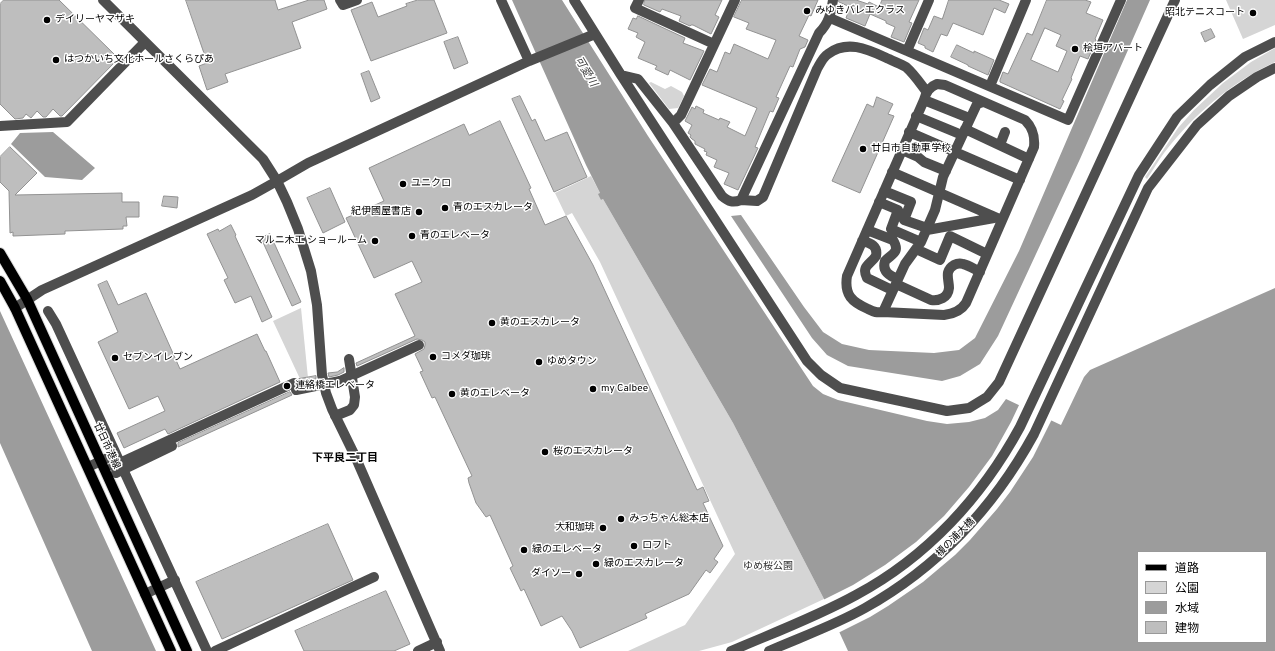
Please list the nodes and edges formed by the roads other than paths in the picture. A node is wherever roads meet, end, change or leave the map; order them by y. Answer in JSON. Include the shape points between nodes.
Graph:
{"nodes":[{"id":1,"x":103,"y":0,"type":"edge"},
{"id":2,"x":340,"y":0,"type":"edge"},
{"id":3,"x":357,"y":0,"type":"edge"},
{"id":4,"x":501,"y":0,"type":"edge"},
{"id":5,"x":574,"y":0,"type":"edge"},
{"id":6,"x":639,"y":0,"type":"edge"},
{"id":7,"x":735,"y":0,"type":"edge"},
{"id":8,"x":833,"y":0,"type":"edge"},
{"id":9,"x":930,"y":0,"type":"edge"},
{"id":10,"x":1026,"y":0,"type":"edge"},
{"id":11,"x":1121,"y":0,"type":"edge"},
{"id":12,"x":1175,"y":0,"type":"edge"},
{"id":13,"x":830,"y":18,"type":"junction"},
{"id":14,"x":592,"y":35,"type":"junction"},
{"id":15,"x":145,"y":42,"type":"junction"},
{"id":16,"x":1275,"y":42,"type":"edge"},
{"id":17,"x":714,"y":44,"type":"junction"},
{"id":18,"x":907,"y":51,"type":"junction"},
{"id":19,"x":533,"y":59,"type":"junction"},
{"id":20,"x":1275,"y":68,"type":"edge"},
{"id":21,"x":622,"y":75,"type":"junction"},
{"id":22,"x":990,"y":86,"type":"junction"},
{"id":23,"x":925,"y":95,"type":"junction"},
{"id":24,"x":983,"y":102,"type":"junction"},
{"id":25,"x":916,"y":116,"type":"junction"},
{"id":26,"x":969,"y":118,"type":"junction"},
{"id":27,"x":673,"y":123,"type":"junction"},
{"id":28,"x":0,"y":126,"type":"edge"},
{"id":29,"x":909,"y":132,"type":"junction"},
{"id":30,"x":964,"y":132,"type":"junction"},
{"id":31,"x":1005,"y":132,"type":"dead end"},
{"id":32,"x":1000,"y":145,"type":"junction"},
{"id":33,"x":902,"y":150,"type":"junction"},
{"id":34,"x":954,"y":152,"type":"junction"},
{"id":35,"x":1029,"y":159,"type":"junction"},
{"id":36,"x":946,"y":170,"type":"junction"},
{"id":37,"x":892,"y":172,"type":"junction"},
{"id":38,"x":1020,"y":180,"type":"junction"},
{"id":39,"x":277,"y":181,"type":"junction"},
{"id":40,"x":884,"y":191,"type":"junction"},
{"id":41,"x":939,"y":193,"type":"junction"},
{"id":42,"x":741,"y":200,"type":"junction"},
{"id":43,"x":879,"y":202,"type":"junction"},
{"id":44,"x":998,"y":219,"type":"junction"},
{"id":45,"x":927,"y":229,"type":"junction"},
{"id":46,"x":867,"y":230,"type":"junction"},
{"id":47,"x":862,"y":241,"type":"junction"},
{"id":48,"x":918,"y":246,"type":"junction"},
{"id":49,"x":0,"y":253,"type":"edge"},
{"id":50,"x":988,"y":254,"type":"junction"},
{"id":51,"x":980,"y":272,"type":"junction"},
{"id":52,"x":0,"y":280,"type":"edge"},
{"id":53,"x":895,"y":284,"type":"junction"},
{"id":54,"x":27,"y":299,"type":"junction"},
{"id":55,"x":15,"y":308,"type":"junction"},
{"id":56,"x":48,"y":311,"type":"dead end"},
{"id":57,"x":883,"y":312,"type":"junction"},
{"id":58,"x":418,"y":342,"type":"dead end"},
{"id":59,"x":349,"y":359,"type":"dead end"},
{"id":60,"x":335,"y":416,"type":"junction"},
{"id":61,"x":100,"y":461,"type":"junction"},
{"id":62,"x":118,"y":465,"type":"junction"},
{"id":63,"x":88,"y":467,"type":"junction"},
{"id":64,"x":374,"y":577,"type":"dead end"},
{"id":65,"x":174,"y":580,"type":"junction"},
{"id":66,"x":158,"y":588,"type":"junction"},
{"id":67,"x":145,"y":594,"type":"junction"},
{"id":68,"x":438,"y":647,"type":"edge"},
{"id":69,"x":171,"y":651,"type":"edge"},
{"id":70,"x":187,"y":651,"type":"edge"},
{"id":71,"x":207,"y":651,"type":"edge"},
{"id":72,"x":215,"y":651,"type":"edge"},
{"id":73,"x":418,"y":651,"type":"edge"},
{"id":74,"x":731,"y":651,"type":"edge"},
{"id":75,"x":769,"y":651,"type":"edge"}],
"edges":[{"from":1,"to":15,"type":"street"},
{"from":2,"to":3,"type":"street","via":[[343,5]]},
{"from":4,"to":19,"type":"street"},
{"from":5,"to":14,"type":"street"},
{"from":6,"to":17,"type":"street","via":[[635,8]]},
{"from":7,"to":17,"type":"street"},
{"from":8,"to":13,"type":"street"},
{"from":9,"to":18,"type":"street"},
{"from":10,"to":22,"type":"street"},
{"from":11,"to":22,"type":"street","via":[[1068,120]]},
{"from":12,"to":21,"type":"street","via":[[999,382],[988,397],[969,408],[947,411],[840,388],[821,376],[807,361]]},
{"from":13,"to":18,"type":"street"},
{"from":13,"to":42,"type":"street","via":[[819,33]]},
{"from":14,"to":19,"type":"street"},
{"from":14,"to":21,"type":"street"},
{"from":15,"to":28,"type":"street","via":[[67,122]]},
{"from":15,"to":39,"type":"street","via":[[263,159]]},
{"from":16,"to":74,"type":"street","name":"榎の浦大橋","via":[[1245,57],[1210,85],[1177,117],[1139,175],[1031,405],[1010,444],[965,508],[891,574],[822,612]]},
{"from":17,"to":27,"type":"street","via":[[681,114]]},
{"from":18,"to":22,"type":"street"},
{"from":19,"to":39,"type":"street","via":[[308,163]]},
{"from":20,"to":75,"type":"street","name":"榎の浦大橋","via":[[1229,96],[1197,125],[1148,188],[1024,452],[1002,486],[976,518],[933,561],[900,586],[829,626]]},
{"from":21,"to":27,"type":"street","via":[[638,79]]},
{"from":23,"to":24,"type":"street","via":[[933,86],[941,84]]},
{"from":23,"to":25,"type":"street"},
{"from":23,"to":26,"type":"street"},
{"from":23,"to":42,"type":"street","via":[[916,78],[906,67],[863,47],[850,46],[826,55],[817,69],[763,197],[756,201]]},
{"from":24,"to":26,"type":"street","via":[[977,104]]},
{"from":24,"to":35,"type":"street","via":[[1029,124],[1035,141]]},
{"from":25,"to":29,"type":"street"},
{"from":25,"to":30,"type":"street"},
{"from":26,"to":30,"type":"street"},
{"from":27,"to":42,"type":"street","via":[[722,196],[728,201]]},
{"from":29,"to":33,"type":"street"},
{"from":29,"to":34,"type":"street"},
{"from":30,"to":32,"type":"street"},
{"from":30,"to":34,"type":"street"},
{"from":31,"to":32,"type":"street"},
{"from":32,"to":35,"type":"street"},
{"from":33,"to":36,"type":"street"},
{"from":33,"to":37,"type":"street"},
{"from":34,"to":36,"type":"street"},
{"from":34,"to":38,"type":"street"},
{"from":35,"to":38,"type":"street"},
{"from":36,"to":41,"type":"street"},
{"from":37,"to":40,"type":"street"},
{"from":37,"to":41,"type":"street"},
{"from":38,"to":44,"type":"street"},
{"from":39,"to":54,"type":"street"},
{"from":39,"to":60,"type":"street","via":[[298,229],[311,271],[317,305],[322,375]]},
{"from":40,"to":43,"type":"street"},
{"from":40,"to":45,"type":"street","via":[[911,202],[904,220]]},
{"from":41,"to":44,"type":"street"},
{"from":41,"to":45,"type":"street"},
{"from":43,"to":46,"type":"street"},
{"from":43,"to":48,"type":"street","via":[[898,210],[891,229]]},
{"from":44,"to":45,"type":"street"},
{"from":44,"to":50,"type":"street"},
{"from":45,"to":48,"type":"street"},
{"from":46,"to":47,"type":"street"},
{"from":46,"to":53,"type":"street","via":[[893,240],[895,252],[885,261],[884,268]]},
{"from":47,"to":53,"type":"street","via":[[872,245],[876,250],[874,259],[865,268],[867,278]]},
{"from":47,"to":57,"type":"street","via":[[846,276],[846,289],[858,305],[877,313]]},
{"from":48,"to":50,"type":"street","via":[[940,260],[950,236]]},
{"from":48,"to":53,"type":"street"},
{"from":49,"to":54,"type":"main road","name":"廿日市港線"},
{"from":50,"to":51,"type":"street"},
{"from":51,"to":53,"type":"street","via":[[964,264],[954,265],[948,272],[947,295],[935,301]]},
{"from":51,"to":57,"type":"street","via":[[966,302],[958,311],[944,315]]},
{"from":52,"to":55,"type":"main road"},
{"from":53,"to":57,"type":"street"},
{"from":54,"to":55,"type":"street"},
{"from":54,"to":61,"type":"main road","name":"廿日市港線"},
{"from":55,"to":63,"type":"main road"},
{"from":56,"to":62,"type":"street"},
{"from":58,"to":62,"type":"street","bridge":true,"via":[[340,381],[296,390]]},
{"from":59,"to":60,"type":"street","via":[[354,405],[350,410]]},
{"from":60,"to":68,"type":"street"},
{"from":61,"to":62,"type":"street"},
{"from":61,"to":63,"type":"street"},
{"from":61,"to":66,"type":"main road","name":"廿日市港線"},
{"from":62,"to":65,"type":"street"},
{"from":63,"to":67,"type":"main road"},
{"from":64,"to":72,"type":"street"},
{"from":65,"to":66,"type":"street"},
{"from":65,"to":71,"type":"street"},
{"from":66,"to":67,"type":"street"},
{"from":66,"to":70,"type":"main road","name":"廿日市港線"},
{"from":67,"to":69,"type":"main road"},
{"from":68,"to":73,"type":"street"}]}
